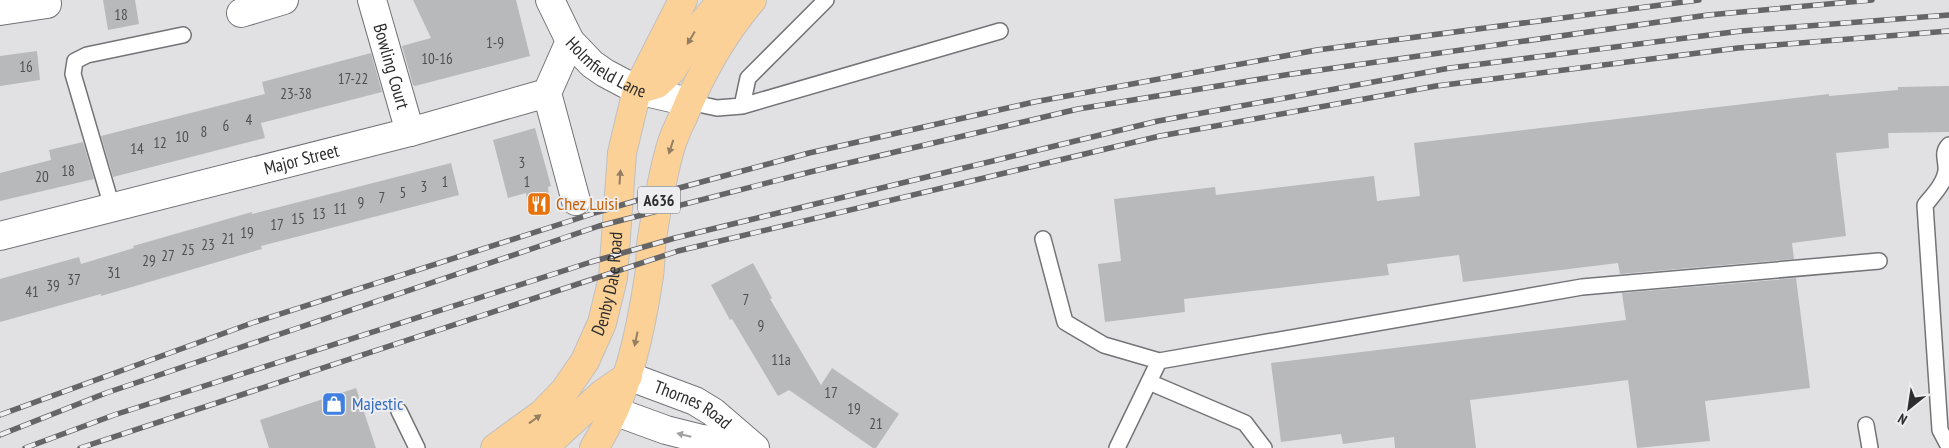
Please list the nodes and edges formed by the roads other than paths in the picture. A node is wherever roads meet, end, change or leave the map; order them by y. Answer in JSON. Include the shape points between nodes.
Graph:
{"nodes":[{"id":1,"x":284,"y":0,"type":"edge"},
{"id":2,"x":372,"y":0,"type":"edge"},
{"id":3,"x":550,"y":0,"type":"edge"},
{"id":4,"x":683,"y":0,"type":"edge"},
{"id":5,"x":722,"y":0,"type":"edge"},
{"id":6,"x":752,"y":0,"type":"edge"},
{"id":7,"x":826,"y":0,"type":"edge"},
{"id":8,"x":47,"y":4,"type":"dead end"},
{"id":9,"x":0,"y":11,"type":"edge"},
{"id":10,"x":241,"y":13,"type":"dead end"},
{"id":11,"x":1000,"y":31,"type":"dead end"},
{"id":12,"x":183,"y":35,"type":"dead end"},
{"id":13,"x":570,"y":41,"type":"junction"},
{"id":14,"x":637,"y":90,"type":"junction"},
{"id":15,"x":547,"y":93,"type":"junction"},
{"id":16,"x":689,"y":102,"type":"junction"},
{"id":17,"x":742,"y":106,"type":"junction"},
{"id":18,"x":410,"y":132,"type":"junction"},
{"id":19,"x":1949,"y":145,"type":"edge"},
{"id":20,"x":576,"y":201,"type":"dead end"},
{"id":21,"x":112,"y":207,"type":"junction"},
{"id":22,"x":0,"y":236,"type":"edge"},
{"id":23,"x":1044,"y":239,"type":"dead end"},
{"id":24,"x":1879,"y":261,"type":"dead end"},
{"id":25,"x":585,"y":361,"type":"junction"},
{"id":26,"x":1159,"y":361,"type":"junction"},
{"id":27,"x":628,"y":376,"type":"junction"},
{"id":28,"x":1149,"y":382,"type":"junction"},
{"id":29,"x":608,"y":402,"type":"junction"},
{"id":30,"x":399,"y":411,"type":"dead end"},
{"id":31,"x":1866,"y":425,"type":"dead end"},
{"id":32,"x":752,"y":446,"type":"edge"},
{"id":33,"x":1949,"y":447,"type":"edge"},
{"id":34,"x":417,"y":448,"type":"edge"},
{"id":35,"x":495,"y":448,"type":"edge"},
{"id":36,"x":524,"y":448,"type":"edge"},
{"id":37,"x":594,"y":448,"type":"edge"},
{"id":38,"x":1117,"y":448,"type":"edge"},
{"id":39,"x":1264,"y":448,"type":"edge"},
{"id":40,"x":1870,"y":448,"type":"edge"}],
"edges":[{"from":1,"to":10,"type":"street"},
{"from":2,"to":18,"type":"street","name":"Bowling Court"},
{"from":3,"to":13,"type":"street","name":"Holmfield Lane"},
{"from":4,"to":14,"type":"main road","name":"Denby Dale Road","number":"A636"},
{"from":5,"to":14,"type":"main road","one_way":true,"via":[[696,30],[672,70],[657,84]]},
{"from":6,"to":16,"type":"main road","number":"A636","via":[[734,21]]},
{"from":7,"to":17,"type":"lane","via":[[748,78]]},
{"from":8,"to":9,"type":"street"},
{"from":11,"to":17,"type":"lane"},
{"from":12,"to":21,"type":"lane","via":[[87,55],[75,61],[73,74]]},
{"from":13,"to":14,"type":"street","name":"Holmfield Lane","via":[[592,64]]},
{"from":13,"to":15,"type":"street"},
{"from":14,"to":16,"type":"street","name":"Holmfield Lane"},
{"from":25,"to":14,"type":"main road","name":"Denby Dale Road","number":"A636","one_way":true,"via":[[602,323],[613,278],[622,153]]},
{"from":15,"to":18,"type":"street","name":"Major Street"},
{"from":15,"to":20,"type":"street"},
{"from":16,"to":17,"type":"lane","via":[[717,108]]},
{"from":16,"to":27,"type":"main road","number":"A636","one_way":true,"via":[[670,147],[665,169],[644,302]]},
{"from":18,"to":21,"type":"street","name":"Major Street"},
{"from":19,"to":33,"type":"lane","via":[[1944,153],[1946,171],[1925,205],[1940,430]]},
{"from":21,"to":22,"type":"street","name":"Major Street"},
{"from":23,"to":26,"type":"lane","via":[[1065,322],[1104,346]]},
{"from":24,"to":26,"type":"lane","via":[[1582,287]]},
{"from":25,"to":29,"type":"main road"},
{"from":35,"to":25,"type":"main road","name":"Denby Dale Road","number":"A636","one_way":true,"via":[[543,413],[565,390]]},
{"from":26,"to":28,"type":"lane"},
{"from":27,"to":29,"type":"main road","number":"A636"},
{"from":27,"to":32,"type":"street","name":"Thornes Road","via":[[695,401],[713,412]]},
{"from":28,"to":38,"type":"lane"},
{"from":28,"to":39,"type":"lane","via":[[1245,423]]},
{"from":32,"to":29,"type":"street","name":"Thornes Road","one_way":true,"via":[[666,430]]},
{"from":29,"to":36,"type":"main road","number":"A636","via":[[554,438]]},
{"from":29,"to":37,"type":"main road","number":"A636"},
{"from":30,"to":34,"type":"lane"},
{"from":31,"to":40,"type":"lane"}]}
